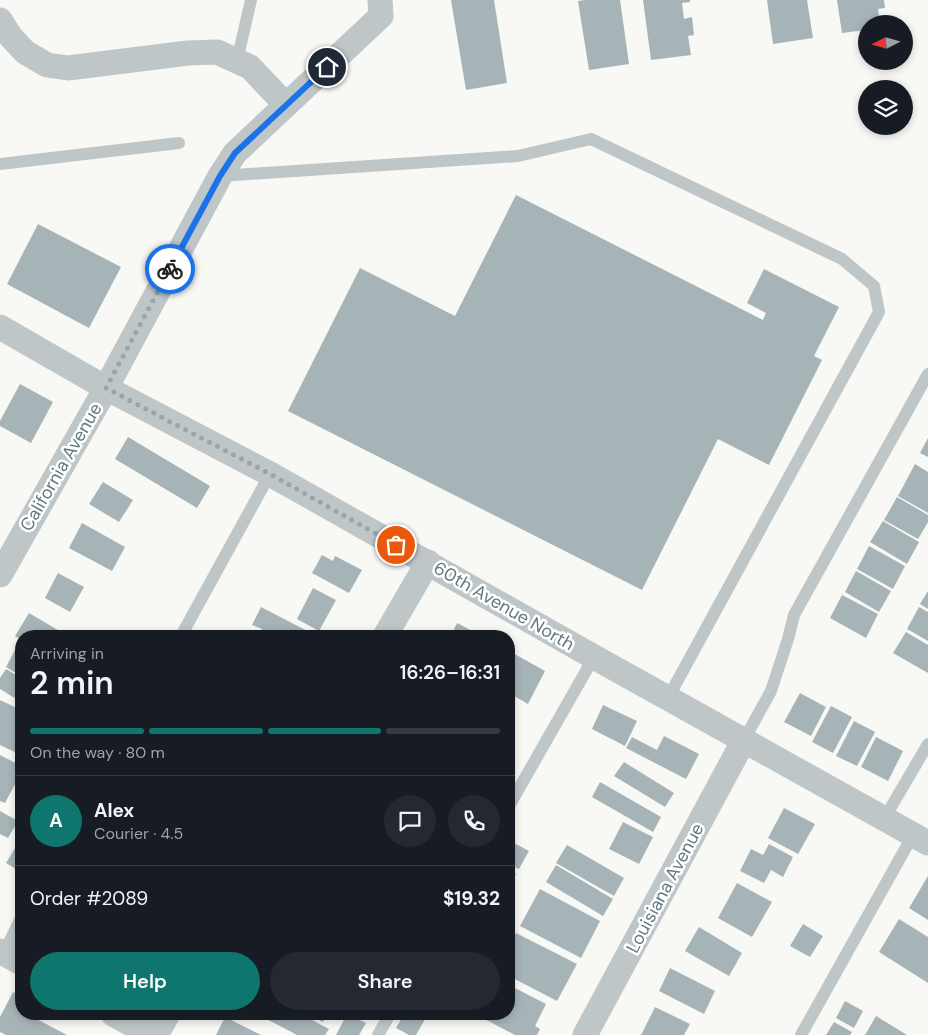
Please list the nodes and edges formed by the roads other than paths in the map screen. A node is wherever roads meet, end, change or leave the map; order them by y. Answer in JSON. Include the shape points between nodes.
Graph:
{"nodes":[{"id":1,"x":251,"y":0,"type":"edge"},
{"id":2,"x":380,"y":0,"type":"edge"},
{"id":3,"x":0,"y":20,"type":"edge"},
{"id":4,"x":236,"y":61,"type":"junction"},
{"id":5,"x":286,"y":105,"type":"junction"},
{"id":6,"x":179,"y":143,"type":"dead end"},
{"id":7,"x":0,"y":164,"type":"edge"},
{"id":8,"x":220,"y":176,"type":"junction"},
{"id":9,"x":0,"y":327,"type":"edge"},
{"id":10,"x":928,"y":374,"type":"edge"},
{"id":11,"x":106,"y":388,"type":"junction"},
{"id":12,"x":270,"y":474,"type":"junction"},
{"id":13,"x":428,"y":562,"type":"junction"},
{"id":14,"x":0,"y":575,"type":"edge"},
{"id":15,"x":183,"y":630,"type":"edge"},
{"id":16,"x":388,"y":630,"type":"edge"},
{"id":17,"x":594,"y":657,"type":"junction"},
{"id":18,"x":668,"y":698,"type":"junction"},
{"id":19,"x":744,"y":740,"type":"junction"},
{"id":20,"x":928,"y":744,"type":"edge"},
{"id":21,"x":515,"y":795,"type":"edge"},
{"id":22,"x":884,"y":819,"type":"junction"},
{"id":23,"x":921,"y":839,"type":"edge"},
{"id":24,"x":15,"y":934,"type":"edge"},
{"id":25,"x":6,"y":957,"type":"edge"},
{"id":26,"x":124,"y":1020,"type":"edge"},
{"id":27,"x":165,"y":1020,"type":"edge"},
{"id":28,"x":387,"y":1020,"type":"edge"},
{"id":29,"x":151,"y":1035,"type":"edge"},
{"id":30,"x":156,"y":1035,"type":"edge"},
{"id":31,"x":378,"y":1035,"type":"edge"},
{"id":32,"x":585,"y":1035,"type":"edge"},
{"id":33,"x":801,"y":1035,"type":"edge"}],
"edges":[{"from":1,"to":4,"type":"lane"},
{"from":2,"to":5,"type":"street","name":"California Avenue","via":[[381,16]]},
{"from":3,"to":4,"type":"street","via":[[25,52],[47,65],[68,68],[217,52]]},
{"from":4,"to":5,"type":"street","via":[[250,67]]},
{"from":5,"to":8,"type":"street","name":"California Avenue","via":[[235,153]]},
{"from":6,"to":7,"type":"lane"},
{"from":8,"to":11,"type":"street","name":"California Avenue"},
{"from":8,"to":18,"type":"lane","via":[[518,156],[591,139],[842,260],[874,286],[879,312]]},
{"from":9,"to":11,"type":"street","name":"60th Avenue North"},
{"from":10,"to":19,"type":"lane","via":[[794,615],[771,692]]},
{"from":11,"to":12,"type":"street","name":"60th Avenue North"},
{"from":11,"to":14,"type":"street","name":"California Avenue"},
{"from":12,"to":13,"type":"street","name":"60th Avenue North"},
{"from":12,"to":15,"type":"lane"},
{"from":13,"to":16,"type":"street"},
{"from":13,"to":17,"type":"street","name":"60th Avenue North"},
{"from":17,"to":18,"type":"street","name":"60th Avenue North"},
{"from":17,"to":21,"type":"lane"},
{"from":18,"to":19,"type":"street","name":"60th Avenue North"},
{"from":19,"to":22,"type":"street","name":"60th Avenue North"},
{"from":19,"to":32,"type":"street","name":"Louisiana Avenue"},
{"from":20,"to":22,"type":"lane"},
{"from":22,"to":23,"type":"street","name":"60th Avenue North"},
{"from":23,"to":33,"type":"lane"},
{"from":24,"to":25,"type":"lane"},
{"from":26,"to":29,"type":"street"},
{"from":27,"to":30,"type":"street"},
{"from":28,"to":31,"type":"lane"}]}
